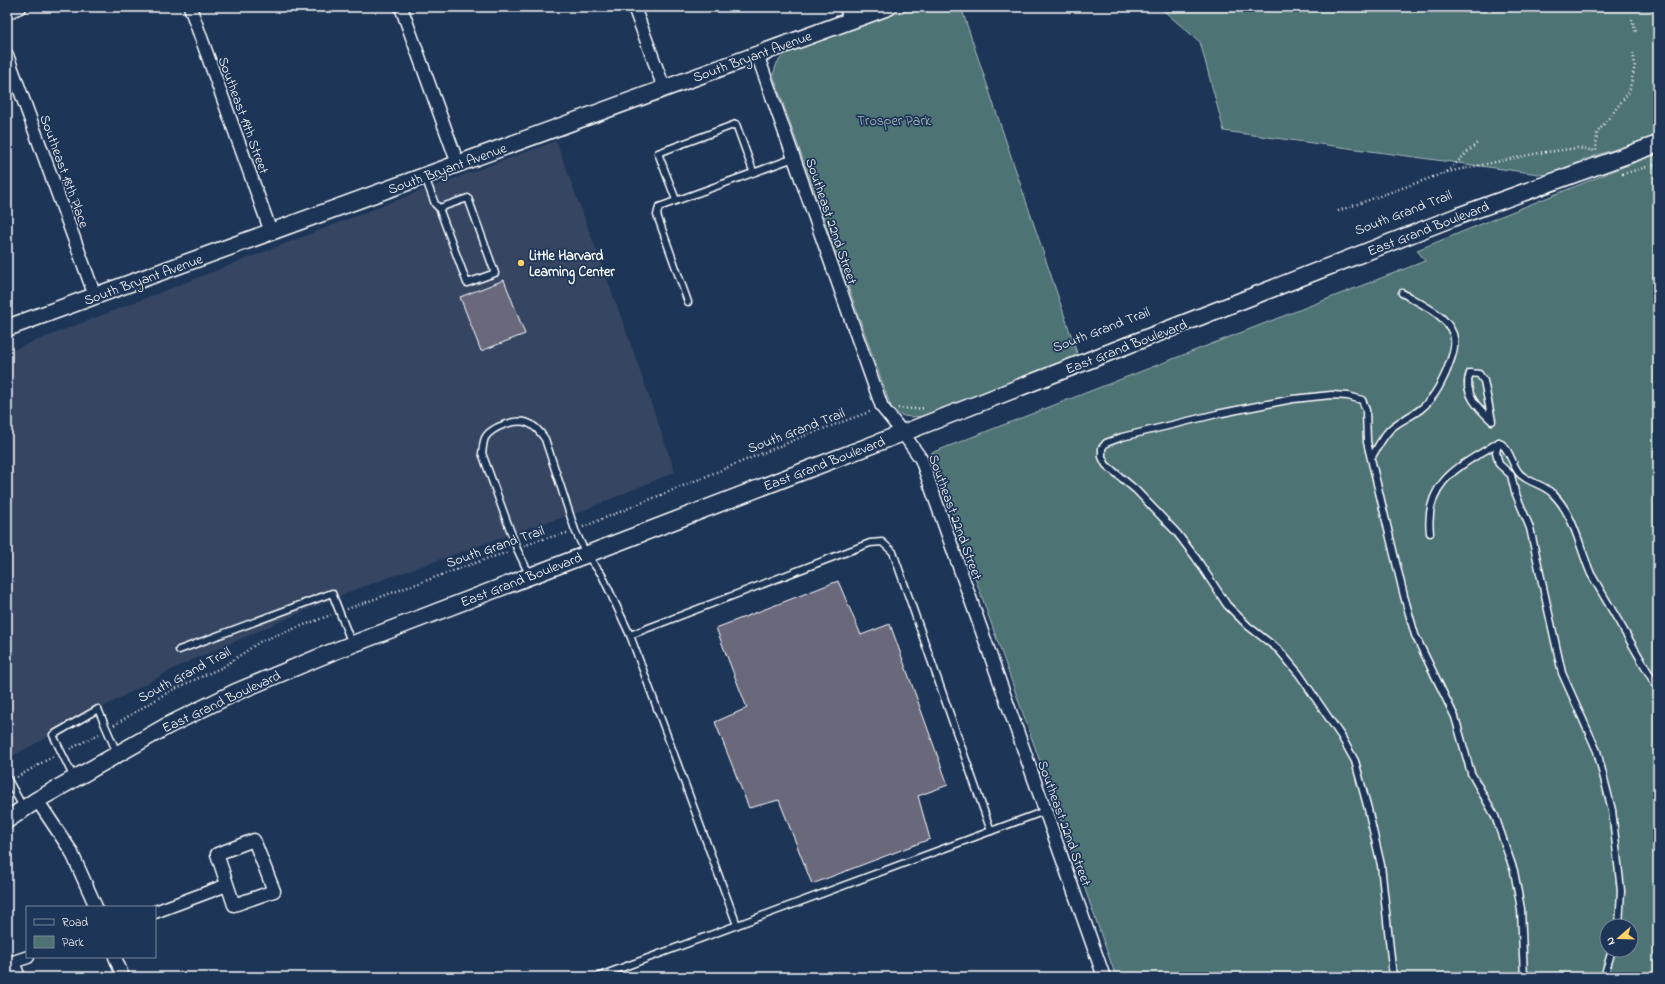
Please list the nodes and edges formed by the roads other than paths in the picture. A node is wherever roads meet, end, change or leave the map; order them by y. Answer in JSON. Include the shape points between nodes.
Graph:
{"nodes":[{"id":1,"x":20,"y":7,"type":"edge"},
{"id":2,"x":190,"y":7,"type":"edge"},
{"id":3,"x":401,"y":7,"type":"edge"},
{"id":4,"x":634,"y":7,"type":"edge"},
{"id":5,"x":888,"y":7,"type":"edge"},
{"id":6,"x":7,"y":13,"type":"edge"},
{"id":7,"x":848,"y":14,"type":"edge"},
{"id":8,"x":757,"y":54,"type":"junction"},
{"id":9,"x":7,"y":55,"type":"edge"},
{"id":10,"x":664,"y":88,"type":"junction"},
{"id":11,"x":1658,"y":144,"type":"edge"},
{"id":12,"x":794,"y":158,"type":"junction"},
{"id":13,"x":458,"y":164,"type":"junction"},
{"id":14,"x":753,"y":171,"type":"junction"},
{"id":15,"x":424,"y":176,"type":"junction"},
{"id":16,"x":676,"y":200,"type":"junction"},
{"id":17,"x":439,"y":208,"type":"junction"},
{"id":18,"x":271,"y":232,"type":"junction"},
{"id":19,"x":1402,"y":293,"type":"dead end"},
{"id":20,"x":95,"y":296,"type":"junction"},
{"id":21,"x":688,"y":302,"type":"dead end"},
{"id":22,"x":7,"y":328,"type":"edge"},
{"id":23,"x":1492,"y":421,"type":"joint"},
{"id":24,"x":903,"y":432,"type":"junction"},
{"id":25,"x":1499,"y":442,"type":"junction"},
{"id":26,"x":1371,"y":458,"type":"junction"},
{"id":27,"x":1430,"y":533,"type":"dead end"},
{"id":28,"x":586,"y":554,"type":"junction"},
{"id":29,"x":530,"y":576,"type":"junction"},
{"id":30,"x":630,"y":635,"type":"junction"},
{"id":31,"x":352,"y":644,"type":"junction"},
{"id":32,"x":179,"y":650,"type":"dead end"},
{"id":33,"x":1658,"y":689,"type":"edge"},
{"id":34,"x":118,"y":755,"type":"junction"},
{"id":35,"x":8,"y":779,"type":"edge"},
{"id":36,"x":74,"y":779,"type":"junction"},
{"id":37,"x":31,"y":804,"type":"junction"},
{"id":38,"x":1045,"y":811,"type":"junction"},
{"id":39,"x":7,"y":820,"type":"edge"},
{"id":40,"x":991,"y":831,"type":"junction"},
{"id":41,"x":227,"y":885,"type":"junction"},
{"id":42,"x":96,"y":906,"type":"edge"},
{"id":43,"x":156,"y":912,"type":"edge"},
{"id":44,"x":1620,"y":918,"type":"edge"},
{"id":45,"x":737,"y":926,"type":"junction"},
{"id":46,"x":26,"y":958,"type":"edge"},
{"id":47,"x":115,"y":958,"type":"edge"},
{"id":48,"x":1610,"y":958,"type":"edge"},
{"id":49,"x":10,"y":963,"type":"edge"},
{"id":50,"x":19,"y":977,"type":"edge"},
{"id":51,"x":123,"y":977,"type":"edge"},
{"id":52,"x":597,"y":977,"type":"edge"},
{"id":53,"x":1104,"y":977,"type":"edge"},
{"id":54,"x":1393,"y":977,"type":"edge"},
{"id":55,"x":1524,"y":977,"type":"edge"},
{"id":56,"x":1604,"y":977,"type":"edge"}],
"edges":[{"from":1,"to":6,"type":"street"},
{"from":2,"to":18,"type":"street","name":"Southeast 19th Street"},
{"from":3,"to":13,"type":"street"},
{"from":4,"to":10,"type":"street"},
{"from":5,"to":7,"type":"street","name":"South Bryant Avenue"},
{"from":7,"to":8,"type":"street","name":"South Bryant Avenue"},
{"from":8,"to":10,"type":"street","name":"South Bryant Avenue"},
{"from":8,"to":12,"type":"street","name":"Southeast 22nd Street"},
{"from":9,"to":20,"type":"street","name":"Southeast 18th Place"},
{"from":10,"to":13,"type":"street","name":"South Bryant Avenue"},
{"from":11,"to":24,"type":"street","name":"East Grand Boulevard","via":[[1598,158],[1458,216]]},
{"from":12,"to":14,"type":"lane"},
{"from":12,"to":24,"type":"street","name":"Southeast 22nd Street","via":[[882,407]]},
{"from":13,"to":15,"type":"street","name":"South Bryant Avenue"},
{"from":14,"to":16,"type":"lane"},
{"from":14,"to":16,"type":"lane","via":[[736,124],[658,153]]},
{"from":15,"to":17,"type":"lane"},
{"from":15,"to":18,"type":"street","name":"South Bryant Avenue"},
{"from":16,"to":21,"type":"lane","via":[[659,207],[657,215]]},
{"from":17,"to":17,"type":"lane","via":[[467,284],[495,273],[468,198]]},
{"from":18,"to":20,"type":"street","name":"South Bryant Avenue"},
{"from":19,"to":26,"type":"lane","via":[[1445,322],[1453,335],[1454,351],[1434,395],[1423,408],[1393,427]]},
{"from":20,"to":22,"type":"street","name":"South Bryant Avenue"},
{"from":23,"to":23,"type":"lane","via":[[1477,407],[1469,391],[1467,379],[1470,373],[1479,374],[1484,381]]},
{"from":24,"to":28,"type":"street","name":"East Grand Boulevard"},
{"from":24,"to":38,"type":"street","name":"Southeast 22nd Street","via":[[920,459]]},
{"from":25,"to":27,"type":"lane","via":[[1455,470],[1442,482],[1432,501],[1428,517]]},
{"from":25,"to":33,"type":"lane","via":[[1506,448],[1519,473],[1551,492],[1563,505],[1575,528],[1591,574]]},
{"from":25,"to":44,"type":"lane","via":[[1496,452],[1499,464],[1511,475],[1530,528],[1562,673],[1597,751],[1612,810],[1622,891]]},
{"from":26,"to":54,"type":"lane","via":[[1367,442],[1366,410],[1362,400],[1331,395],[1293,399],[1187,420],[1122,437],[1106,443],[1102,448],[1102,457],[1106,465],[1136,490],[1176,533],[1227,604],[1248,626],[1279,650],[1299,674],[1355,761],[1381,865]]},
{"from":26,"to":55,"type":"lane","via":[[1415,635],[1455,717],[1471,774],[1495,816],[1514,871],[1521,910]]},
{"from":28,"to":29,"type":"street","name":"East Grand Boulevard"},
{"from":28,"to":29,"type":"lane","via":[[575,530],[552,457],[538,428],[516,420],[496,427],[485,438],[482,453],[517,549]]},
{"from":28,"to":30,"type":"lane","via":[[602,575]]},
{"from":29,"to":31,"type":"street","name":"East Grand Boulevard"},
{"from":30,"to":40,"type":"lane","via":[[870,543],[882,542],[893,552]]},
{"from":30,"to":45,"type":"lane"},
{"from":31,"to":32,"type":"lane","via":[[332,593]]},
{"from":31,"to":34,"type":"street","name":"East Grand Boulevard","via":[[236,692],[167,726]]},
{"from":34,"to":36,"type":"street","name":"East Grand Boulevard"},
{"from":34,"to":36,"type":"lane","via":[[98,709],[53,735]]},
{"from":35,"to":37,"type":"lane"},
{"from":36,"to":37,"type":"street","name":"East Grand Boulevard"},
{"from":37,"to":39,"type":"street","name":"East Grand Boulevard"},
{"from":37,"to":42,"type":"street","via":[[71,851]]},
{"from":38,"to":40,"type":"lane"},
{"from":38,"to":53,"type":"street","name":"Southeast 22nd Street"},
{"from":40,"to":45,"type":"lane"},
{"from":41,"to":41,"type":"street","via":[[217,854],[254,840],[274,891],[234,905]]},
{"from":41,"to":43,"type":"street"},
{"from":45,"to":52,"type":"lane"},
{"from":46,"to":49,"type":"street"},
{"from":47,"to":51,"type":"street"},
{"from":48,"to":56,"type":"lane"},
{"from":49,"to":50,"type":"street"}]}
